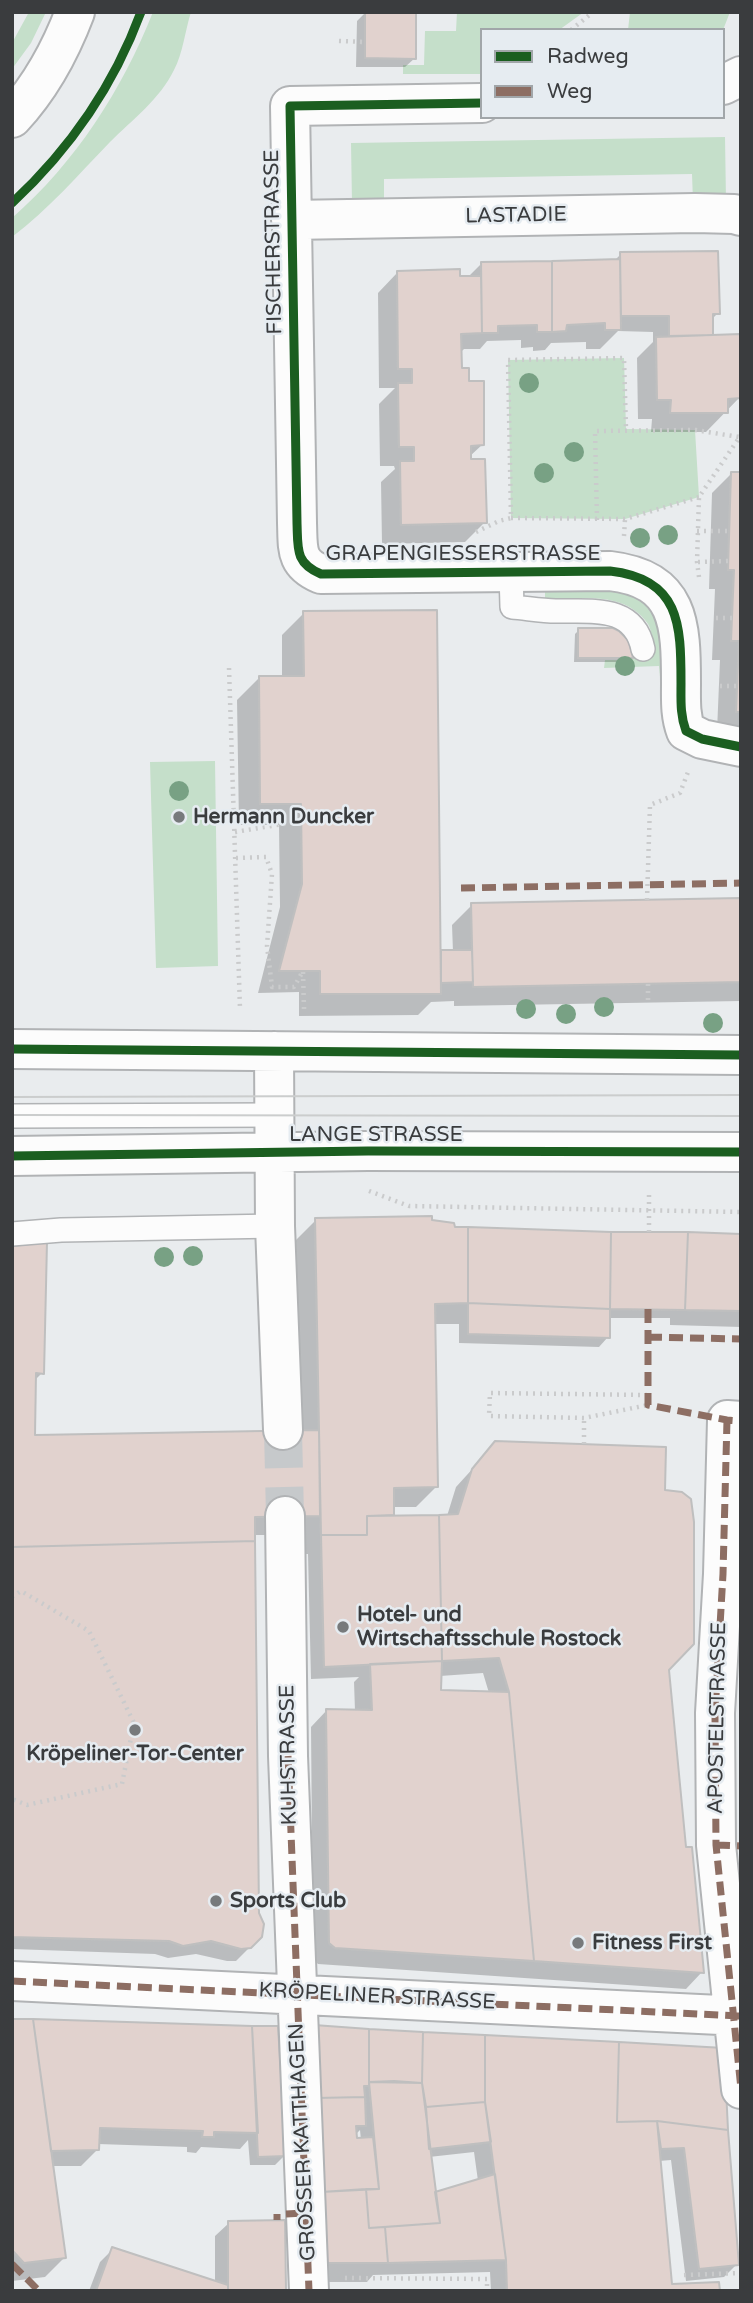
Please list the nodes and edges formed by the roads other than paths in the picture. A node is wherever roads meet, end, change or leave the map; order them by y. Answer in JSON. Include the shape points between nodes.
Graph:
{"nodes":[{"id":1,"x":75,"y":12,"type":"edge"},
{"id":2,"x":741,"y":76,"type":"edge"},
{"id":3,"x":725,"y":84,"type":"edge"},
{"id":4,"x":480,"y":103,"type":"edge"},
{"id":5,"x":12,"y":117,"type":"edge"},
{"id":6,"x":741,"y":216,"type":"edge"},
{"id":7,"x":291,"y":220,"type":"junction"},
{"id":8,"x":307,"y":568,"type":"joint"},
{"id":9,"x":511,"y":572,"type":"junction"},
{"id":10,"x":643,"y":649,"type":"dead end"},
{"id":11,"x":741,"y":747,"type":"edge"},
{"id":12,"x":12,"y":1049,"type":"edge"},
{"id":13,"x":274,"y":1051,"type":"junction"},
{"id":14,"x":741,"y":1055,"type":"edge"},
{"id":15,"x":275,"y":1115,"type":"junction"},
{"id":16,"x":12,"y":1116,"type":"edge"},
{"id":17,"x":741,"y":1152,"type":"edge"},
{"id":18,"x":275,"y":1153,"type":"junction"},
{"id":19,"x":12,"y":1156,"type":"edge"},
{"id":20,"x":275,"y":1226,"type":"junction"},
{"id":21,"x":15,"y":1233,"type":"edge"},
{"id":22,"x":734,"y":1420,"type":"edge"},
{"id":23,"x":283,"y":1430,"type":"tunnel mouth"},
{"id":24,"x":285,"y":1516,"type":"tunnel mouth"},
{"id":25,"x":728,"y":1845,"type":"edge"},
{"id":26,"x":12,"y":1981,"type":"edge"},
{"id":27,"x":296,"y":1993,"type":"junction"},
{"id":28,"x":736,"y":2016,"type":"edge"},
{"id":29,"x":741,"y":2089,"type":"edge"},
{"id":30,"x":309,"y":2284,"type":"edge"}],
"edges":[{"from":1,"to":5,"type":"street","via":[[44,74]]},
{"from":2,"to":3,"type":"street"},
{"from":4,"to":7,"type":"street","name":"FISCHERSTRASSE","via":[[290,106]]},
{"from":6,"to":7,"type":"street","name":"LASTADIE"},
{"from":7,"to":8,"type":"street","name":"FISCHERSTRASSE","via":[[298,533],[300,558]]},
{"from":8,"to":9,"type":"street","name":"GRAPENGIESSERSTRASSE","via":[[321,574]]},
{"from":9,"to":10,"type":"lane","via":[[512,607],[606,612],[628,621]]},
{"from":9,"to":11,"type":"street","name":"GRAPENGIESSERSTRASSE","via":[[610,571],[635,574],[652,584],[667,599],[677,621],[692,726]]},
{"from":12,"to":13,"type":"street"},
{"from":13,"to":14,"type":"street"},
{"from":13,"to":15,"type":"street"},
{"from":15,"to":16,"type":"lane"},
{"from":15,"to":18,"type":"street"},
{"from":17,"to":18,"type":"street","name":"LANGE STRASSE"},
{"from":18,"to":19,"type":"street","name":"LANGE STRASSE"},
{"from":18,"to":20,"type":"street"},
{"from":20,"to":21,"type":"lane"},
{"from":20,"to":23,"type":"street"},
{"from":22,"to":25,"type":"street","name":"APOSTELSTRASSE","via":[[715,1713]]},
{"from":24,"to":27,"type":"street","name":"KUHSTRASSE"},
{"from":25,"to":28,"type":"street","name":"APOSTELSTRASSE"},
{"from":26,"to":27,"type":"street","name":"KRÖPELINER STRASSE"},
{"from":27,"to":28,"type":"street","name":"KRÖPELINER STRASSE"},
{"from":27,"to":30,"type":"street","name":"GROSSER KATTHAGEN"},
{"from":28,"to":29,"type":"street","name":"APOSTELSTRASSE"}]}
